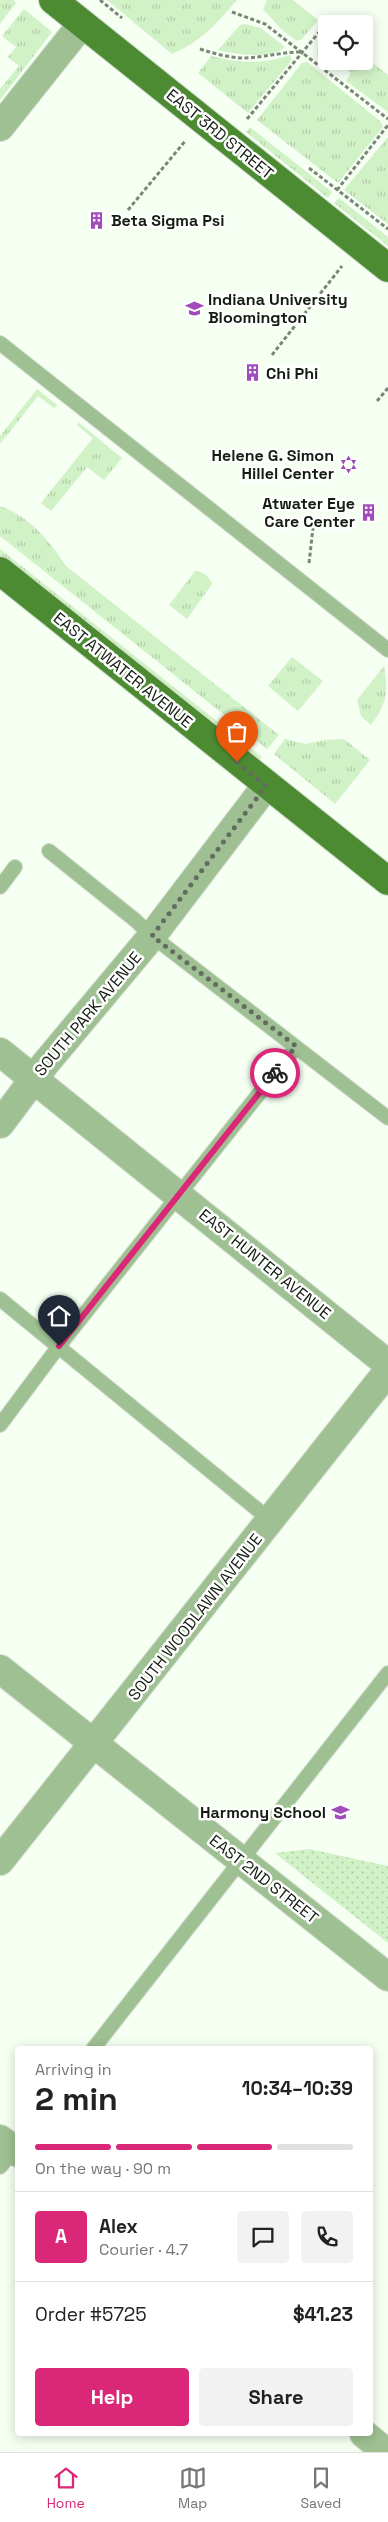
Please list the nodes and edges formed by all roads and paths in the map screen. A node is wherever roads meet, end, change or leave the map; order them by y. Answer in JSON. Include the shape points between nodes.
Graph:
{"nodes":[{"id":1,"x":53,"y":0,"type":"edge"},
{"id":2,"x":232,"y":12,"type":"dead end"},
{"id":3,"x":82,"y":24,"type":"junction"},
{"id":4,"x":318,"y":33,"type":"edge"},
{"id":5,"x":200,"y":49,"type":"dead end"},
{"id":6,"x":302,"y":52,"type":"junction"},
{"id":7,"x":247,"y":119,"type":"dead end"},
{"id":8,"x":388,"y":119,"type":"edge"},
{"id":9,"x":388,"y":125,"type":"edge"},
{"id":10,"x":0,"y":127,"type":"edge"},
{"id":11,"x":186,"y":140,"type":"dead end"},
{"id":12,"x":337,"y":190,"type":"dead end"},
{"id":13,"x":128,"y":210,"type":"dead end"},
{"id":14,"x":343,"y":266,"type":"dead end"},
{"id":15,"x":388,"y":268,"type":"edge"},
{"id":16,"x":0,"y":343,"type":"edge"},
{"id":17,"x":272,"y":355,"type":"dead end"},
{"id":18,"x":388,"y":388,"type":"edge"},
{"id":19,"x":377,"y":401,"type":"dead end"},
{"id":20,"x":0,"y":571,"type":"edge"},
{"id":21,"x":388,"y":650,"type":"edge"},
{"id":22,"x":266,"y":786,"type":"junction"},
{"id":23,"x":49,"y":851,"type":"dead end"},
{"id":24,"x":15,"y":868,"type":"dead end"},
{"id":25,"x":388,"y":881,"type":"edge"},
{"id":26,"x":0,"y":886,"type":"edge"},
{"id":27,"x":152,"y":936,"type":"junction"},
{"id":28,"x":296,"y":1046,"type":"junction"},
{"id":29,"x":0,"y":1052,"type":"edge"},
{"id":30,"x":34,"y":1079,"type":"junction"},
{"id":31,"x":388,"y":1118,"type":"edge"},
{"id":32,"x":0,"y":1124,"type":"edge"},
{"id":33,"x":179,"y":1194,"type":"junction"},
{"id":34,"x":0,"y":1299,"type":"edge"},
{"id":35,"x":59,"y":1346,"type":"junction"},
{"id":36,"x":388,"y":1364,"type":"edge"},
{"id":37,"x":388,"y":1371,"type":"edge"},
{"id":38,"x":0,"y":1425,"type":"edge"},
{"id":39,"x":258,"y":1510,"type":"dead end"},
{"id":40,"x":0,"y":1669,"type":"edge"},
{"id":41,"x":388,"y":1673,"type":"edge"},
{"id":42,"x":94,"y":1744,"type":"junction"},
{"id":43,"x":240,"y":1860,"type":"junction"},
{"id":44,"x":0,"y":1861,"type":"edge"},
{"id":45,"x":388,"y":1977,"type":"edge"},
{"id":46,"x":95,"y":2046,"type":"edge"},
{"id":47,"x":366,"y":2436,"type":"edge"},
{"id":48,"x":386,"y":2452,"type":"edge"}],
"edges":[{"from":1,"to":3,"type":"main road","name":"EAST 3RD STREET"},
{"from":2,"to":6,"type":"path","via":[[265,24]]},
{"from":3,"to":10,"type":"street"},
{"from":3,"to":15,"type":"main road","name":"EAST 3RD STREET"},
{"from":4,"to":6,"type":"path"},
{"from":5,"to":6,"type":"path","via":[[246,58]]},
{"from":6,"to":7,"type":"path"},
{"from":6,"to":8,"type":"path"},
{"from":9,"to":12,"type":"path"},
{"from":11,"to":13,"type":"path"},
{"from":14,"to":17,"type":"path"},
{"from":16,"to":21,"type":"lane"},
{"from":18,"to":19,"type":"path"},
{"from":20,"to":22,"type":"main road","name":"EAST ATWATER AVENUE"},
{"from":22,"to":25,"type":"main road","name":"EAST ATWATER AVENUE"},
{"from":22,"to":27,"type":"street","name":"SOUTH PARK AVENUE"},
{"from":23,"to":27,"type":"lane"},
{"from":24,"to":26,"type":"lane"},
{"from":27,"to":28,"type":"lane"},
{"from":27,"to":30,"type":"street","name":"SOUTH PARK AVENUE"},
{"from":28,"to":31,"type":"lane"},
{"from":28,"to":33,"type":"lane"},
{"from":29,"to":30,"type":"street","name":"EAST HUNTER AVENUE"},
{"from":30,"to":32,"type":"street","name":"SOUTH PARK AVENUE"},
{"from":30,"to":33,"type":"street","name":"EAST HUNTER AVENUE"},
{"from":33,"to":35,"type":"lane"},
{"from":33,"to":36,"type":"street","name":"EAST HUNTER AVENUE"},
{"from":34,"to":35,"type":"lane"},
{"from":35,"to":38,"type":"lane"},
{"from":35,"to":39,"type":"lane"},
{"from":37,"to":42,"type":"street","name":"SOUTH WOODLAWN AVENUE"},
{"from":40,"to":42,"type":"street","name":"EAST 2ND STREET"},
{"from":41,"to":43,"type":"lane"},
{"from":42,"to":43,"type":"street","name":"EAST 2ND STREET"},
{"from":42,"to":44,"type":"street","name":"SOUTH WOODLAWN AVENUE"},
{"from":43,"to":45,"type":"street","name":"EAST 2ND STREET"},
{"from":43,"to":46,"type":"lane"},
{"from":47,"to":48,"type":"street"}]}
